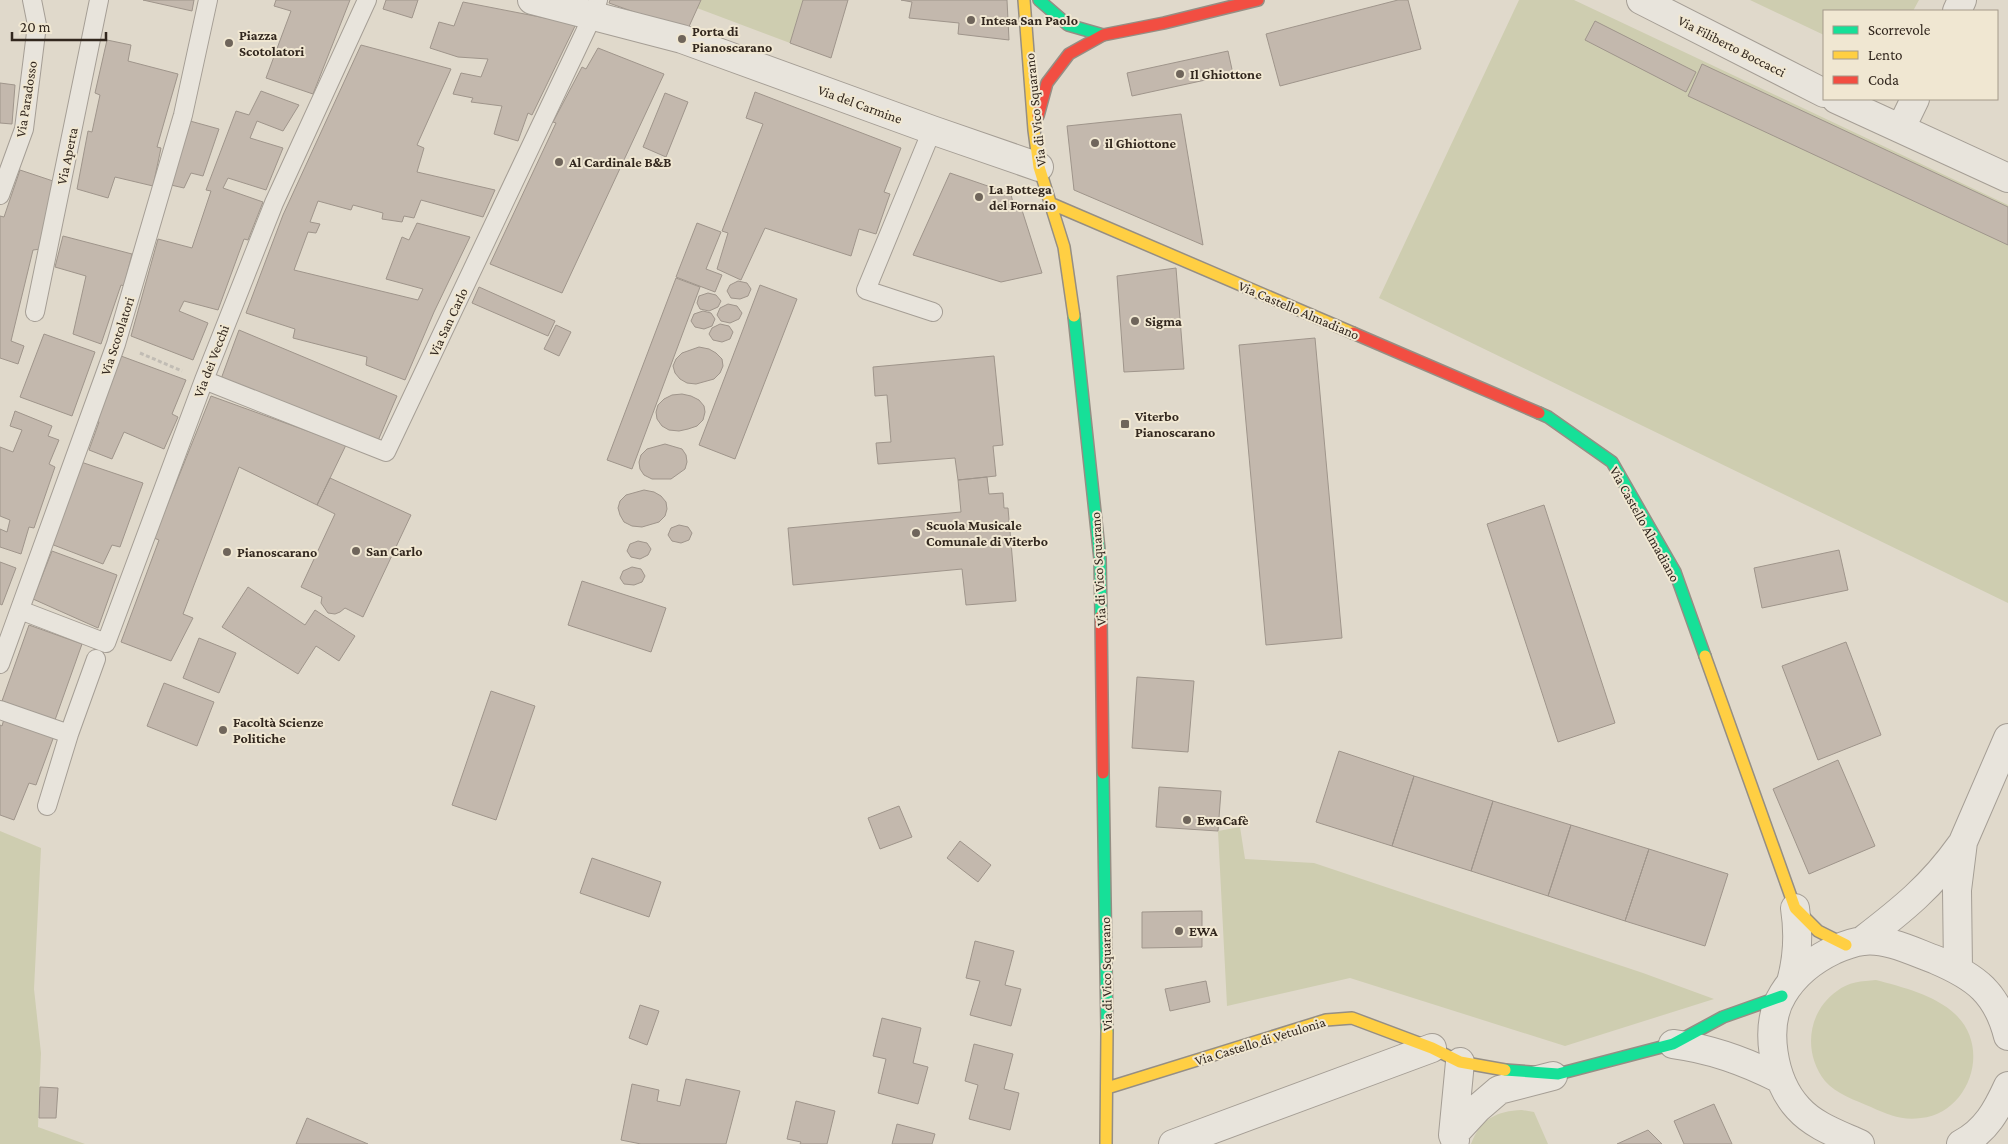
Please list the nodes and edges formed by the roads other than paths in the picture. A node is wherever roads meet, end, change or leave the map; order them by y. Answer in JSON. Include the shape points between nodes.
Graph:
{"nodes":[{"id":1,"x":32,"y":0,"type":"edge"},
{"id":2,"x":100,"y":0,"type":"edge"},
{"id":3,"x":208,"y":0,"type":"edge"},
{"id":4,"x":367,"y":0,"type":"edge"},
{"id":5,"x":532,"y":0,"type":"edge"},
{"id":6,"x":1024,"y":0,"type":"edge"},
{"id":7,"x":1040,"y":0,"type":"edge"},
{"id":8,"x":1258,"y":0,"type":"edge"},
{"id":9,"x":1641,"y":0,"type":"edge"},
{"id":10,"x":596,"y":7,"type":"edge"},
{"id":11,"x":1103,"y":35,"type":"junction"},
{"id":12,"x":1823,"y":92,"type":"edge"},
{"id":13,"x":1838,"y":100,"type":"edge"},
{"id":14,"x":1915,"y":100,"type":"edge"},
{"id":15,"x":1901,"y":128,"type":"junction"},
{"id":16,"x":932,"y":130,"type":"junction"},
{"id":17,"x":1034,"y":130,"type":"junction"},
{"id":18,"x":1039,"y":167,"type":"junction"},
{"id":19,"x":2008,"y":178,"type":"edge"},
{"id":20,"x":0,"y":195,"type":"edge"},
{"id":21,"x":1052,"y":204,"type":"junction"},
{"id":22,"x":35,"y":312,"type":"dead end"},
{"id":23,"x":932,"y":312,"type":"dead end"},
{"id":24,"x":204,"y":380,"type":"junction"},
{"id":25,"x":20,"y":610,"type":"junction"},
{"id":26,"x":96,"y":659,"type":"dead end"},
{"id":27,"x":0,"y":664,"type":"edge"},
{"id":28,"x":0,"y":710,"type":"edge"},
{"id":29,"x":69,"y":734,"type":"junction"},
{"id":30,"x":2008,"y":738,"type":"edge"},
{"id":31,"x":46,"y":806,"type":"dead end"},
{"id":32,"x":1963,"y":842,"type":"junction"},
{"id":33,"x":1795,"y":908,"type":"junction"},
{"id":34,"x":1855,"y":943,"type":"junction"},
{"id":35,"x":1958,"y":969,"type":"junction"},
{"id":36,"x":1786,"y":989,"type":"junction"},
{"id":37,"x":2008,"y":1036,"type":"edge"},
{"id":38,"x":1673,"y":1044,"type":"junction"},
{"id":39,"x":1432,"y":1048,"type":"junction"},
{"id":40,"x":1460,"y":1062,"type":"junction"},
{"id":41,"x":1558,"y":1074,"type":"joint"},
{"id":42,"x":1780,"y":1079,"type":"junction"},
{"id":43,"x":1499,"y":1080,"type":"junction"},
{"id":44,"x":2008,"y":1086,"type":"edge"},
{"id":45,"x":1107,"y":1088,"type":"junction"},
{"id":46,"x":1798,"y":1108,"type":"junction"},
{"id":47,"x":1454,"y":1140,"type":"edge"},
{"id":48,"x":1969,"y":1142,"type":"edge"},
{"id":49,"x":1106,"y":1144,"type":"edge"},
{"id":50,"x":1173,"y":1144,"type":"edge"},
{"id":51,"x":1816,"y":1144,"type":"edge"},
{"id":52,"x":1860,"y":1144,"type":"edge"}],
"edges":[{"from":1,"to":20,"type":"lane","name":"Via Paradosso","via":[[37,25],[24,129]]},
{"from":2,"to":22,"type":"lane","name":"Via Aperta"},
{"from":3,"to":25,"type":"lane","name":"Via Scotolatori","via":[[183,115],[116,344]]},
{"from":4,"to":24,"type":"lane","name":"Via dei Vecchi","via":[[274,203]]},
{"from":5,"to":10,"type":"street","name":"Via del Carmine"},
{"from":6,"to":17,"type":"street","name":"Via di Vico Squarano"},
{"from":7,"to":11,"type":"street","via":[[1068,25]]},
{"from":8,"to":11,"type":"street"},
{"from":9,"to":12,"type":"street","name":"Via Filiberto Boccacci"},
{"from":10,"to":16,"type":"street","name":"Via del Carmine","via":[[628,24],[710,48]]},
{"from":10,"to":24,"type":"lane","name":"Via San Carlo","via":[[386,452]]},
{"from":11,"to":17,"type":"street","via":[[1069,54],[1047,83]]},
{"from":13,"to":15,"type":"street"},
{"from":14,"to":15,"type":"street"},
{"from":15,"to":19,"type":"street"},
{"from":16,"to":18,"type":"street","name":"Via del Carmine"},
{"from":16,"to":23,"type":"lane","via":[[866,290]]},
{"from":17,"to":18,"type":"street","name":"Via di Vico Squarano"},
{"from":18,"to":21,"type":"street","name":"Via di Vico Squarano"},
{"from":21,"to":33,"type":"street","name":"Via Castello Almadiano","via":[[1548,417],[1612,462],[1675,572]]},
{"from":21,"to":45,"type":"street","name":"Via di Vico Squarano","via":[[1064,247],[1075,319],[1100,560]]},
{"from":24,"to":25,"type":"lane","name":"Via dei Vecchi","via":[[106,643]]},
{"from":25,"to":27,"type":"lane","name":"Via Scotolatori"},
{"from":26,"to":29,"type":"lane"},
{"from":28,"to":29,"type":"lane"},
{"from":29,"to":31,"type":"lane"},
{"from":30,"to":32,"type":"street"},
{"from":32,"to":34,"type":"street","via":[[1931,884],[1911,903]]},
{"from":32,"to":35,"type":"street","via":[[1956,890]]},
{"from":33,"to":34,"type":"street","name":"Via Castello Almadiano","via":[[1807,924],[1823,936]]},
{"from":33,"to":36,"type":"street","via":[[1796,963]]},
{"from":34,"to":35,"type":"street","via":[[1880,942],[1908,949]]},
{"from":34,"to":36,"type":"street","via":[[1815,959]]},
{"from":35,"to":37,"type":"street","via":[[1987,991],[2003,1016]]},
{"from":36,"to":38,"type":"street"},
{"from":36,"to":42,"type":"street","via":[[1776,1012],[1772,1046]]},
{"from":38,"to":41,"type":"street"},
{"from":38,"to":42,"type":"street","via":[[1720,1053]]},
{"from":39,"to":40,"type":"street","name":"Via Castello di Vetulonia"},
{"from":39,"to":45,"type":"street","name":"Via Castello di Vetulonia","via":[[1352,1018],[1326,1020]]},
{"from":39,"to":50,"type":"street"},
{"from":40,"to":43,"type":"street","name":"Via Castello di Vetulonia"},
{"from":40,"to":47,"type":"street"},
{"from":41,"to":43,"type":"street"},
{"from":42,"to":46,"type":"street"},
{"from":43,"to":47,"type":"street"},
{"from":44,"to":48,"type":"street","via":[[1995,1114]]},
{"from":45,"to":49,"type":"street","name":"Via di Vico Squarano"},
{"from":46,"to":51,"type":"street","via":[[1810,1126]]},
{"from":46,"to":52,"type":"street","via":[[1823,1127]]}]}
